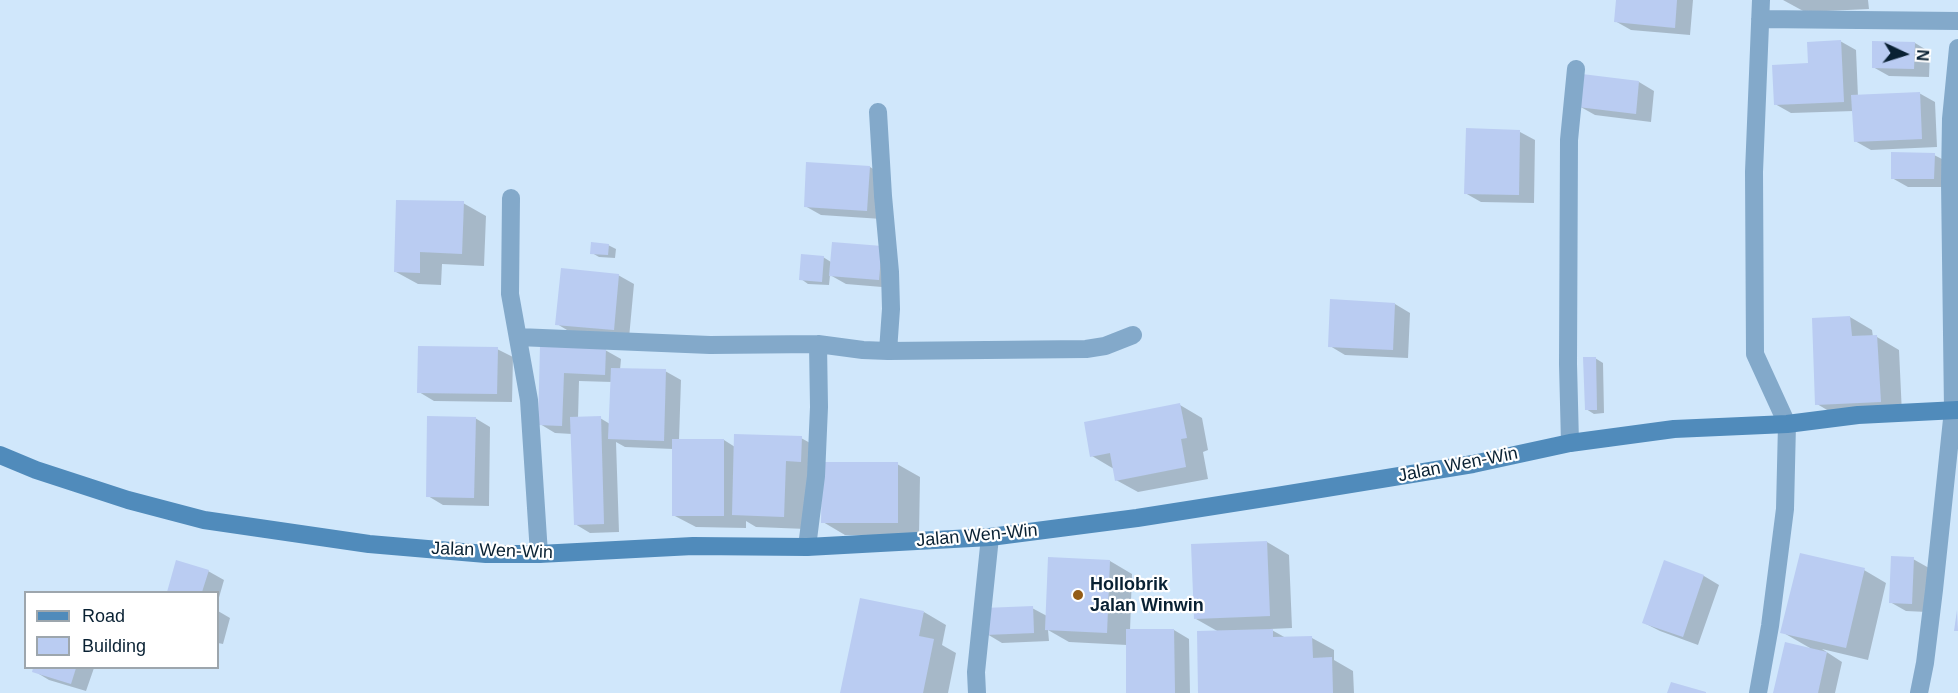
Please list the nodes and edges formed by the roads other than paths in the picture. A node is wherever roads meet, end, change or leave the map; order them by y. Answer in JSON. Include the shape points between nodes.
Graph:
{"nodes":[{"id":1,"x":1761,"y":0,"type":"edge"},
{"id":2,"x":1760,"y":19,"type":"junction"},
{"id":3,"x":1958,"y":21,"type":"edge"},
{"id":4,"x":1958,"y":52,"type":"edge"},
{"id":5,"x":1576,"y":69,"type":"dead end"},
{"id":6,"x":878,"y":112,"type":"dead end"},
{"id":7,"x":511,"y":198,"type":"dead end"},
{"id":8,"x":1133,"y":335,"type":"dead end"},
{"id":9,"x":518,"y":337,"type":"junction"},
{"id":10,"x":818,"y":344,"type":"junction"},
{"id":11,"x":888,"y":351,"type":"junction"},
{"id":12,"x":1955,"y":410,"type":"edge"},
{"id":13,"x":1787,"y":424,"type":"junction"},
{"id":14,"x":1570,"y":442,"type":"junction"},
{"id":15,"x":0,"y":455,"type":"edge"},
{"id":16,"x":990,"y":537,"type":"junction"},
{"id":17,"x":807,"y":547,"type":"junction"},
{"id":18,"x":539,"y":554,"type":"junction"},
{"id":19,"x":977,"y":693,"type":"edge"},
{"id":20,"x":1758,"y":693,"type":"edge"},
{"id":21,"x":1919,"y":693,"type":"edge"}],
"edges":[{"from":1,"to":2,"type":"street"},
{"from":2,"to":3,"type":"street"},
{"from":2,"to":13,"type":"street","via":[[1754,172],[1755,354]]},
{"from":4,"to":12,"type":"street","via":[[1950,182]]},
{"from":5,"to":14,"type":"street","via":[[1569,140]]},
{"from":6,"to":11,"type":"street","via":[[890,272]]},
{"from":7,"to":9,"type":"street","via":[[510,294]]},
{"from":8,"to":11,"type":"street","via":[[1086,349]]},
{"from":9,"to":10,"type":"street","via":[[710,345]]},
{"from":9,"to":18,"type":"street","via":[[529,400]]},
{"from":10,"to":11,"type":"street"},
{"from":10,"to":17,"type":"street","via":[[817,444]]},
{"from":12,"to":13,"type":"street","name":"Jalan Wen-Win","via":[[1858,415]]},
{"from":12,"to":21,"type":"street"},
{"from":13,"to":14,"type":"street","name":"Jalan Wen-Win","via":[[1674,429]]},
{"from":13,"to":20,"type":"street","via":[[1785,509]]},
{"from":14,"to":16,"type":"street","name":"Jalan Wen-Win","via":[[1473,464],[1137,518]]},
{"from":15,"to":18,"type":"street","name":"Jalan Wen-Win","via":[[128,500],[204,520],[369,544],[486,554]]},
{"from":16,"to":17,"type":"street","name":"Jalan Wen-Win"},
{"from":16,"to":19,"type":"street"},
{"from":17,"to":18,"type":"street","name":"Jalan Wen-Win","via":[[693,546]]}]}
